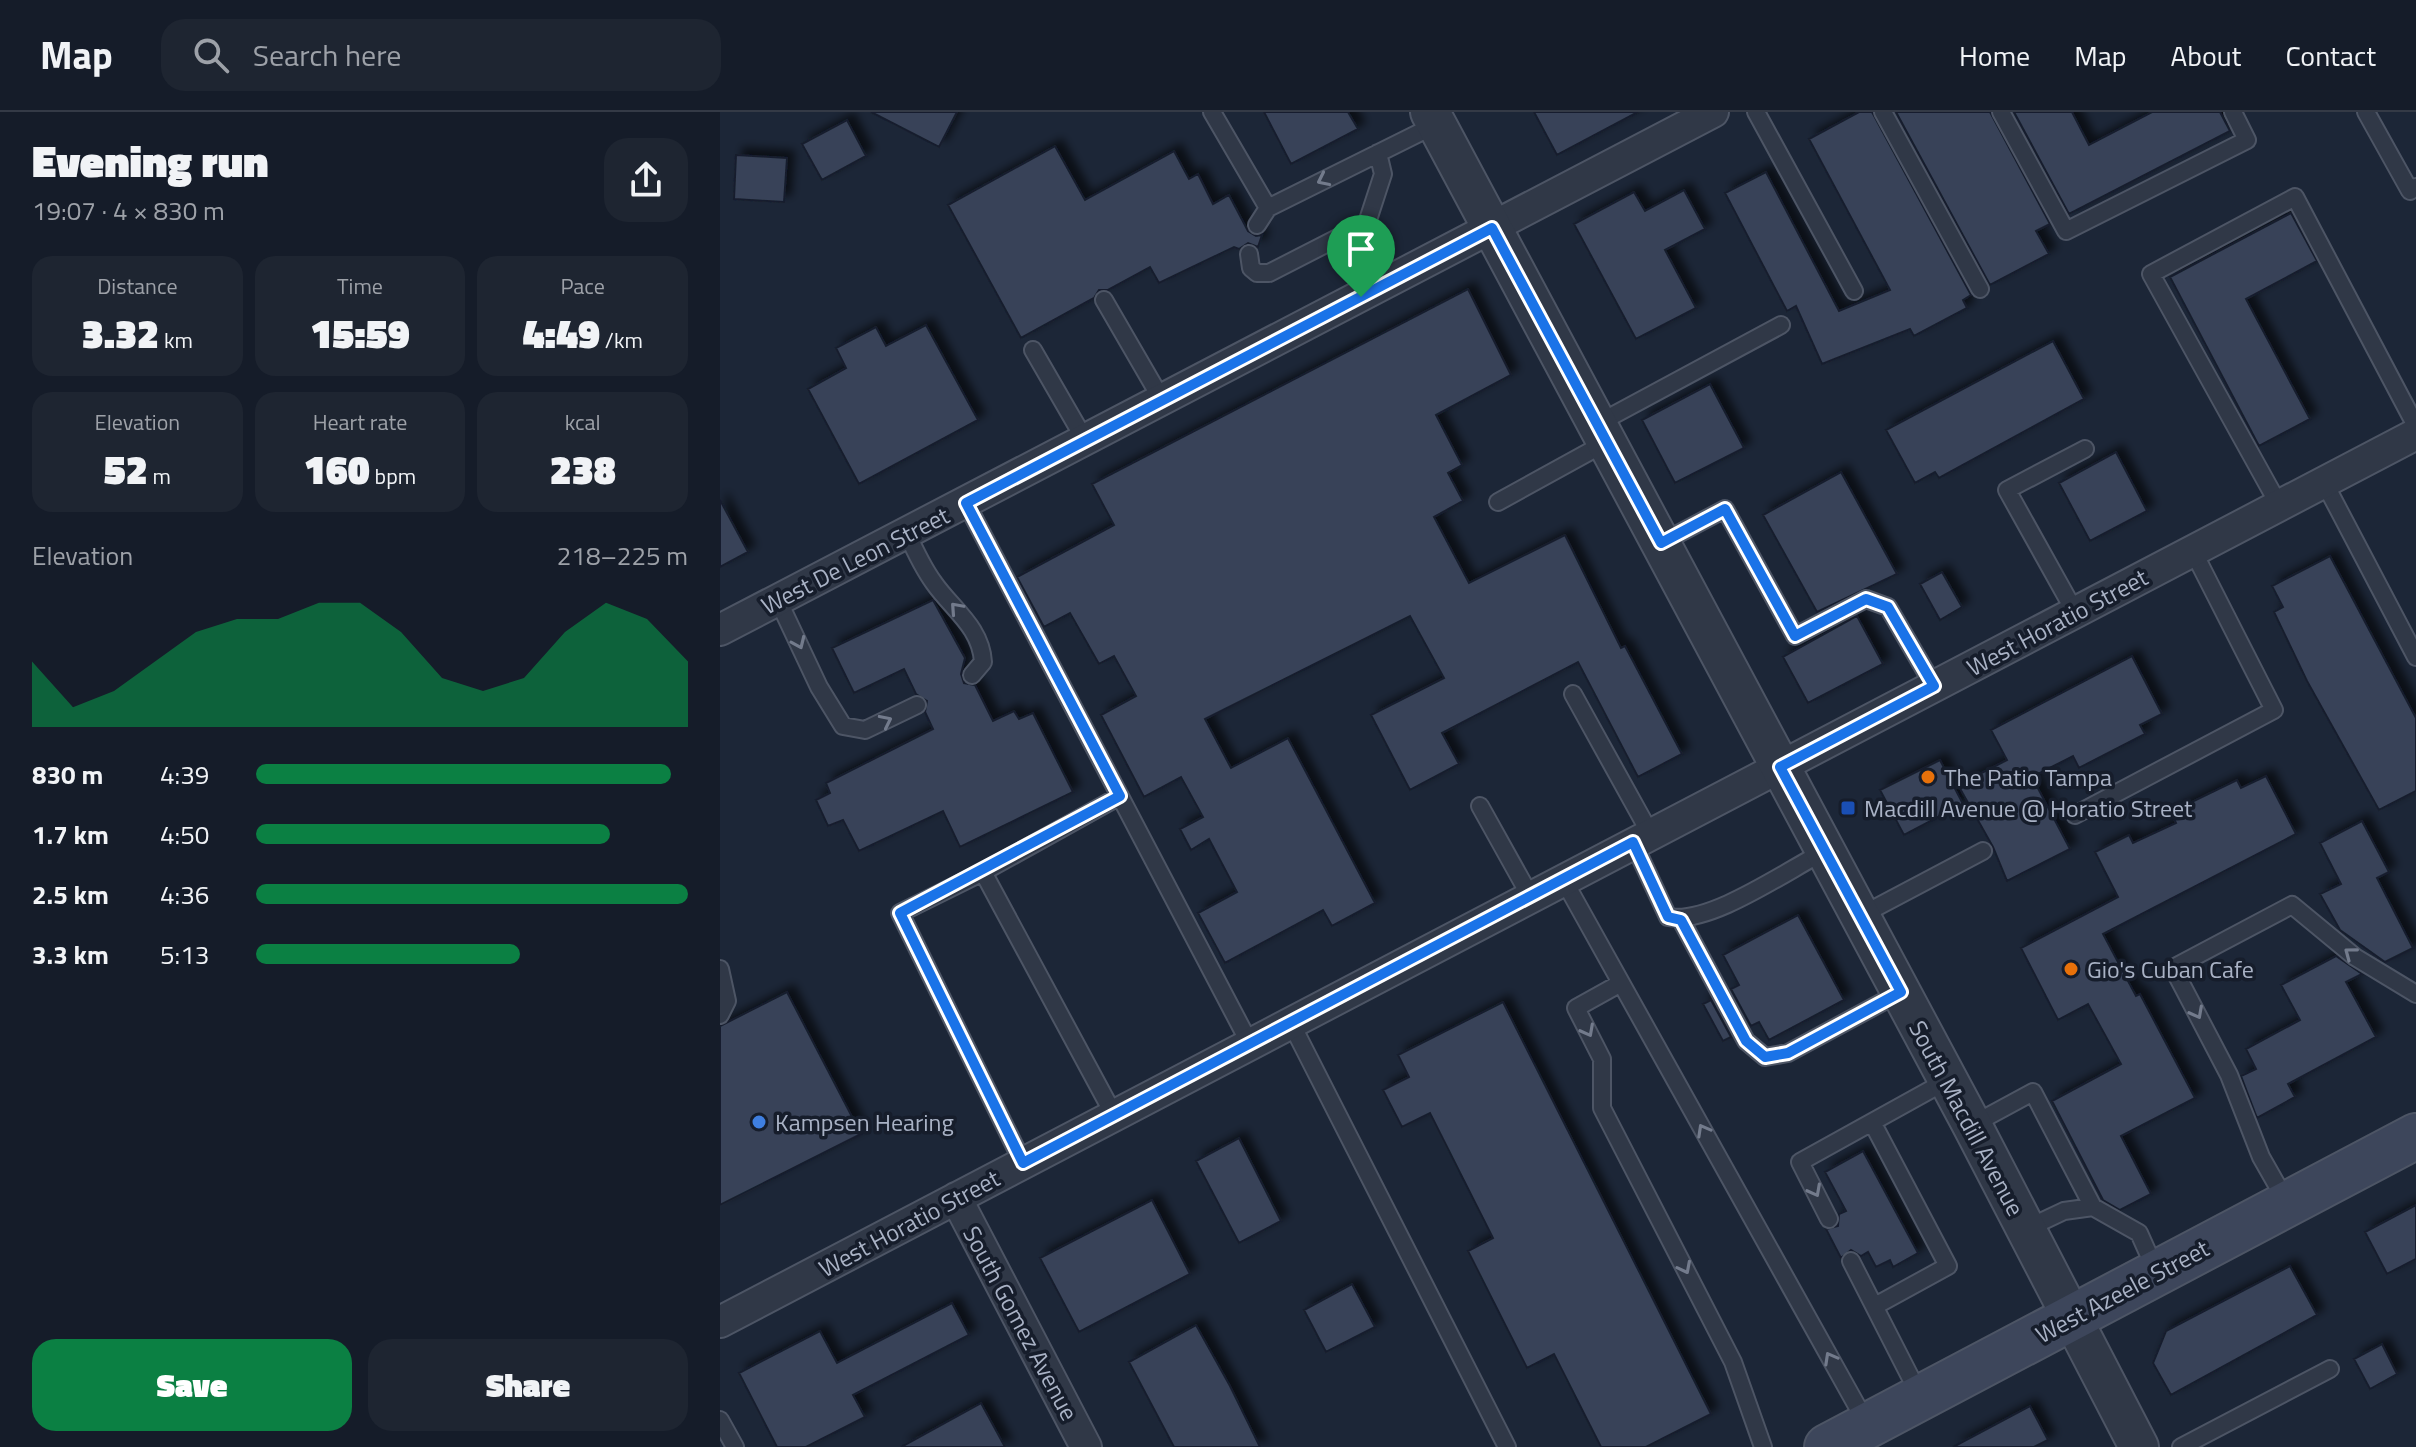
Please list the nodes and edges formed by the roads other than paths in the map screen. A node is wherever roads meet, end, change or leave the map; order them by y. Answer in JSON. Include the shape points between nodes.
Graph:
{"nodes":[{"id":1,"x":1212,"y":112,"type":"edge"},
{"id":2,"x":1713,"y":112,"type":"edge"},
{"id":3,"x":1756,"y":112,"type":"edge"},
{"id":4,"x":1883,"y":112,"type":"edge"},
{"id":5,"x":2001,"y":112,"type":"edge"},
{"id":6,"x":2233,"y":112,"type":"edge"},
{"id":7,"x":2366,"y":112,"type":"edge"},
{"id":8,"x":1434,"y":118,"type":"edge"},
{"id":9,"x":1378,"y":153,"type":"junction"},
{"id":10,"x":2416,"y":187,"type":"edge"},
{"id":11,"x":1268,"y":208,"type":"junction"},
{"id":12,"x":1257,"y":225,"type":"dead end"},
{"id":13,"x":1492,"y":228,"type":"junction"},
{"id":14,"x":1249,"y":254,"type":"dead end"},
{"id":15,"x":1980,"y":289,"type":"dead end"},
{"id":16,"x":1854,"y":291,"type":"dead end"},
{"id":17,"x":1104,"y":300,"type":"dead end"},
{"id":18,"x":1781,"y":325,"type":"dead end"},
{"id":19,"x":1033,"y":350,"type":"dead end"},
{"id":20,"x":1162,"y":400,"type":"junction"},
{"id":21,"x":2416,"y":426,"type":"edge"},
{"id":22,"x":1602,"y":433,"type":"junction"},
{"id":23,"x":2416,"y":434,"type":"edge"},
{"id":24,"x":1085,"y":440,"type":"junction"},
{"id":25,"x":2085,"y":449,"type":"dead end"},
{"id":26,"x":2324,"y":482,"type":"junction"},
{"id":27,"x":1498,"y":502,"type":"dead end"},
{"id":28,"x":966,"y":503,"type":"junction"},
{"id":29,"x":2279,"y":505,"type":"junction"},
{"id":30,"x":907,"y":533,"type":"junction"},
{"id":31,"x":1661,"y":543,"type":"junction"},
{"id":32,"x":2193,"y":551,"type":"junction"},
{"id":33,"x":778,"y":600,"type":"junction"},
{"id":34,"x":2075,"y":612,"type":"junction"},
{"id":35,"x":720,"y":630,"type":"edge"},
{"id":36,"x":2416,"y":657,"type":"edge"},
{"id":37,"x":972,"y":675,"type":"dead end"},
{"id":38,"x":1934,"y":686,"type":"junction"},
{"id":39,"x":1573,"y":694,"type":"dead end"},
{"id":40,"x":917,"y":705,"type":"dead end"},
{"id":41,"x":1780,"y":767,"type":"junction"},
{"id":42,"x":1120,"y":796,"type":"junction"},
{"id":43,"x":1480,"y":806,"type":"dead end"},
{"id":44,"x":2075,"y":815,"type":"dead end"},
{"id":45,"x":1641,"y":837,"type":"junction"},
{"id":46,"x":1825,"y":851,"type":"junction"},
{"id":47,"x":1983,"y":851,"type":"dead end"},
{"id":48,"x":983,"y":872,"type":"junction"},
{"id":49,"x":1562,"y":877,"type":"junction"},
{"id":50,"x":1529,"y":894,"type":"junction"},
{"id":51,"x":1860,"y":916,"type":"junction"},
{"id":52,"x":1681,"y":920,"type":"junction"},
{"id":53,"x":720,"y":969,"type":"edge"},
{"id":54,"x":1621,"y":983,"type":"junction"},
{"id":55,"x":723,"y":992,"type":"edge"},
{"id":56,"x":1901,"y":992,"type":"junction"},
{"id":57,"x":2416,"y":994,"type":"edge"},
{"id":58,"x":720,"y":1015,"type":"edge"},
{"id":59,"x":1291,"y":1023,"type":"junction"},
{"id":60,"x":1250,"y":1044,"type":"junction"},
{"id":61,"x":1948,"y":1080,"type":"junction"},
{"id":62,"x":1114,"y":1115,"type":"junction"},
{"id":63,"x":1872,"y":1122,"type":"junction"},
{"id":64,"x":1972,"y":1125,"type":"junction"},
{"id":65,"x":2416,"y":1136,"type":"edge"},
{"id":66,"x":1023,"y":1163,"type":"junction"},
{"id":67,"x":956,"y":1198,"type":"junction"},
{"id":68,"x":2287,"y":1204,"type":"junction"},
{"id":69,"x":2093,"y":1207,"type":"junction"},
{"id":70,"x":1829,"y":1219,"type":"dead end"},
{"id":71,"x":2026,"y":1229,"type":"junction"},
{"id":72,"x":1851,"y":1261,"type":"dead end"},
{"id":73,"x":2157,"y":1272,"type":"junction"},
{"id":74,"x":1875,"y":1306,"type":"junction"},
{"id":75,"x":2073,"y":1317,"type":"junction"},
{"id":76,"x":720,"y":1322,"type":"edge"},
{"id":77,"x":2330,"y":1369,"type":"dead end"},
{"id":78,"x":1921,"y":1397,"type":"junction"},
{"id":79,"x":720,"y":1420,"type":"edge"},
{"id":80,"x":1867,"y":1426,"type":"junction"},
{"id":81,"x":735,"y":1447,"type":"edge"},
{"id":82,"x":1086,"y":1447,"type":"edge"},
{"id":83,"x":1507,"y":1447,"type":"edge"},
{"id":84,"x":1763,"y":1447,"type":"edge"},
{"id":85,"x":1827,"y":1447,"type":"edge"},
{"id":86,"x":2139,"y":1447,"type":"edge"},
{"id":87,"x":2181,"y":1447,"type":"edge"}],
"edges":[{"from":1,"to":11,"type":"lane"},
{"from":2,"to":13,"type":"street","name":"West De Leon Street"},
{"from":3,"to":16,"type":"lane"},
{"from":4,"to":15,"type":"lane"},
{"from":5,"to":6,"type":"lane","via":[[2066,231],[2247,140]]},
{"from":7,"to":10,"type":"lane","via":[[2410,191]]},
{"from":8,"to":9,"type":"lane"},
{"from":8,"to":13,"type":"street","name":"South Macdill Avenue"},
{"from":9,"to":11,"type":"lane","one_way":true},
{"from":9,"to":14,"type":"lane","via":[[1383,174],[1367,223],[1269,273],[1251,268]]},
{"from":11,"to":12,"type":"lane"},
{"from":13,"to":20,"type":"street","name":"West De Leon Street"},
{"from":13,"to":22,"type":"street","name":"South Macdill Avenue"},
{"from":17,"to":20,"type":"lane"},
{"from":18,"to":22,"type":"lane"},
{"from":19,"to":24,"type":"lane"},
{"from":20,"to":24,"type":"street","name":"West De Leon Street"},
{"from":21,"to":29,"type":"lane","via":[[2295,197],[2151,274]]},
{"from":22,"to":27,"type":"lane"},
{"from":22,"to":31,"type":"street","name":"South Macdill Avenue"},
{"from":23,"to":26,"type":"street","name":"West Horatio Street"},
{"from":24,"to":28,"type":"street","name":"West De Leon Street"},
{"from":25,"to":34,"type":"lane","via":[[2007,490]]},
{"from":26,"to":29,"type":"street","name":"West Horatio Street"},
{"from":26,"to":36,"type":"lane"},
{"from":28,"to":30,"type":"street","name":"West De Leon Street"},
{"from":28,"to":42,"type":"lane"},
{"from":29,"to":32,"type":"street","name":"West Horatio Street"},
{"from":30,"to":33,"type":"street","name":"West De Leon Street"},
{"from":37,"to":30,"type":"lane","one_way":true,"via":[[983,662],[980,645],[964,615],[922,565]]},
{"from":31,"to":38,"type":"lane","via":[[1725,509],[1795,636],[1866,599],[1888,607]]},
{"from":31,"to":41,"type":"street","name":"South Macdill Avenue"},
{"from":32,"to":34,"type":"street","name":"West Horatio Street"},
{"from":32,"to":44,"type":"lane","via":[[2274,710]]},
{"from":33,"to":35,"type":"street","name":"West De Leon Street"},
{"from":33,"to":40,"type":"lane","one_way":true,"via":[[843,726],[865,730]]},
{"from":34,"to":38,"type":"street","name":"West Horatio Street"},
{"from":38,"to":41,"type":"street","name":"West Horatio Street"},
{"from":39,"to":45,"type":"lane"},
{"from":41,"to":45,"type":"street","name":"West Horatio Street"},
{"from":41,"to":46,"type":"street","name":"South Macdill Avenue"},
{"from":42,"to":48,"type":"lane"},
{"from":42,"to":60,"type":"lane"},
{"from":43,"to":50,"type":"lane"},
{"from":45,"to":49,"type":"street","name":"West Horatio Street"},
{"from":45,"to":52,"type":"lane","via":[[1668,917]]},
{"from":46,"to":51,"type":"street","name":"South Macdill Avenue"},
{"from":46,"to":52,"type":"lane","via":[[1705,914]]},
{"from":47,"to":51,"type":"lane"},
{"from":48,"to":62,"type":"lane"},
{"from":48,"to":66,"type":"lane","via":[[900,913]]},
{"from":49,"to":50,"type":"street","name":"West Horatio Street"},
{"from":49,"to":54,"type":"lane"},
{"from":50,"to":59,"type":"street","name":"West Horatio Street"},
{"from":51,"to":56,"type":"street","name":"South Macdill Avenue"},
{"from":52,"to":56,"type":"lane","via":[[1746,1041],[1765,1057],[1788,1053]]},
{"from":53,"to":55,"type":"lane"},
{"from":80,"to":54,"type":"lane","one_way":true},
{"from":54,"to":84,"type":"lane","one_way":true,"via":[[1576,1008],[1602,1059],[1602,1108],[1733,1362]]},
{"from":55,"to":58,"type":"lane","via":[[727,1001]]},
{"from":56,"to":61,"type":"street","name":"South Macdill Avenue"},
{"from":57,"to":68,"type":"lane","one_way":true,"via":[[2355,957],[2292,905],[2173,968]]},
{"from":59,"to":60,"type":"street","name":"West Horatio Street"},
{"from":59,"to":83,"type":"lane"},
{"from":60,"to":62,"type":"street","name":"West Horatio Street"},
{"from":61,"to":63,"type":"lane"},
{"from":61,"to":64,"type":"street","name":"South Macdill Avenue"},
{"from":62,"to":66,"type":"street","name":"West Horatio Street"},
{"from":63,"to":70,"type":"lane","one_way":true,"via":[[1800,1162]]},
{"from":63,"to":74,"type":"lane","via":[[1948,1266]]},
{"from":64,"to":69,"type":"lane","via":[[2033,1092]]},
{"from":64,"to":71,"type":"street","name":"South Macdill Avenue"},
{"from":65,"to":68,"type":"main road","name":"West Azeele Street"},
{"from":66,"to":67,"type":"street","name":"West Horatio Street"},
{"from":67,"to":76,"type":"street","name":"West Horatio Street"},
{"from":67,"to":82,"type":"street","name":"South Gomez Avenue"},
{"from":68,"to":73,"type":"main road","name":"West Azeele Street"},
{"from":69,"to":71,"type":"lane","via":[[2064,1211]]},
{"from":69,"to":73,"type":"lane","via":[[2139,1233]]},
{"from":71,"to":75,"type":"street","name":"South Macdill Avenue"},
{"from":72,"to":74,"type":"lane"},
{"from":73,"to":75,"type":"main road","name":"West Azeele Street"},
{"from":74,"to":78,"type":"lane"},
{"from":75,"to":78,"type":"main road","name":"West Azeele Street"},
{"from":75,"to":86,"type":"street","name":"South Macdill Avenue"},
{"from":77,"to":87,"type":"lane"},
{"from":78,"to":80,"type":"main road","name":"West Azeele Street"},
{"from":79,"to":81,"type":"lane"},
{"from":80,"to":85,"type":"main road","name":"West Azeele Street"}]}
